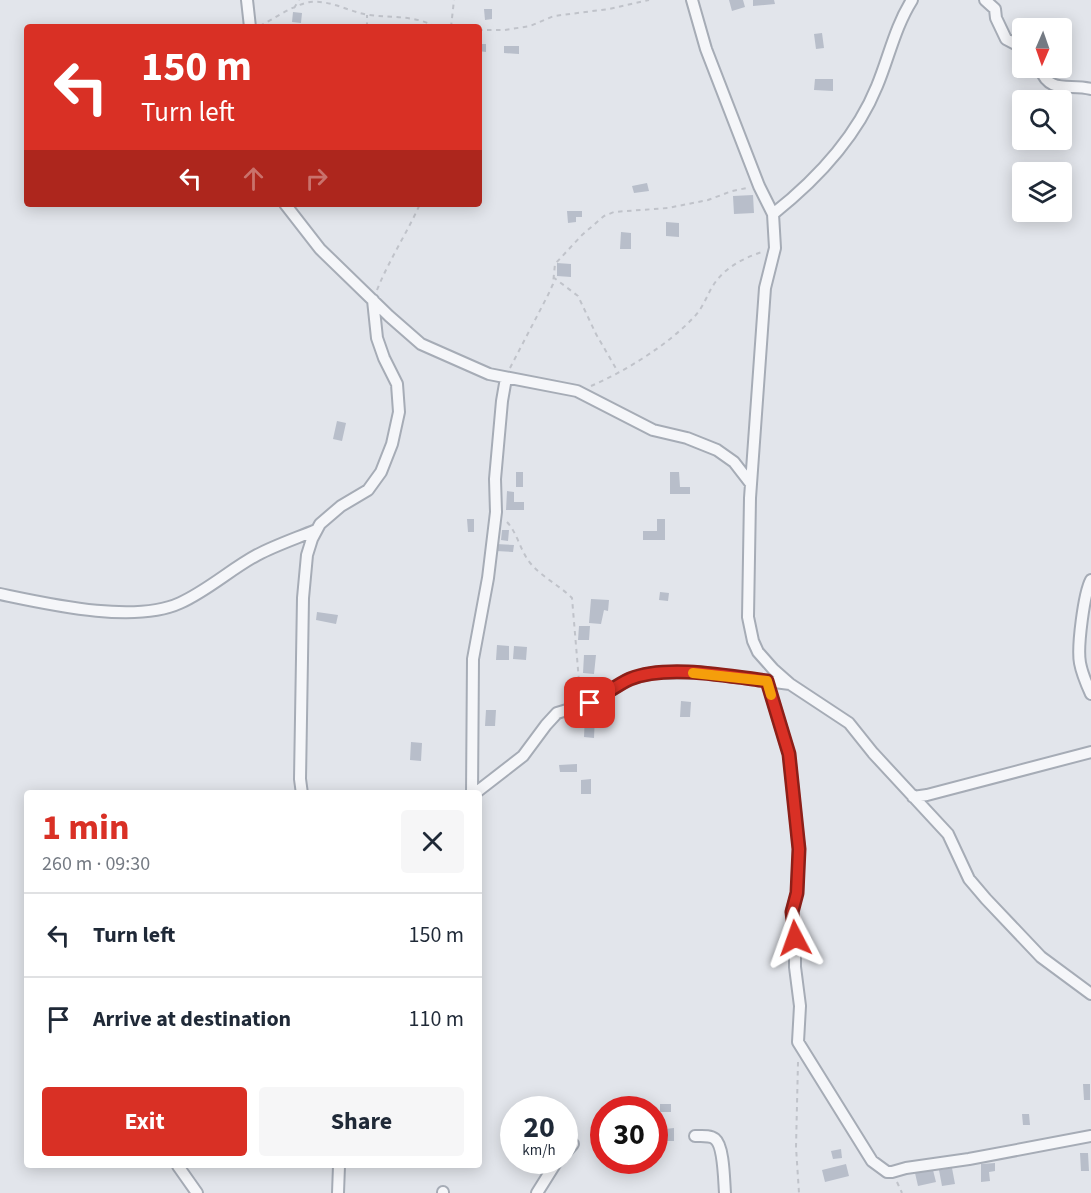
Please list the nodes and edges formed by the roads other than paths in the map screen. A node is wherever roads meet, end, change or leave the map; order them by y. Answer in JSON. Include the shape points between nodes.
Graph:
{"nodes":[{"id":1,"x":247,"y":0,"type":"edge"},
{"id":2,"x":692,"y":0,"type":"edge"},
{"id":3,"x":912,"y":0,"type":"edge"},
{"id":4,"x":985,"y":0,"type":"edge"},
{"id":5,"x":249,"y":24,"type":"edge"},
{"id":6,"x":1012,"y":42,"type":"edge"},
{"id":7,"x":1045,"y":78,"type":"edge"},
{"id":8,"x":1091,"y":89,"type":"edge"},
{"id":9,"x":287,"y":207,"type":"edge"},
{"id":10,"x":772,"y":214,"type":"junction"},
{"id":11,"x":373,"y":299,"type":"junction"},
{"id":12,"x":506,"y":378,"type":"junction"},
{"id":13,"x":751,"y":484,"type":"junction"},
{"id":14,"x":316,"y":530,"type":"junction"},
{"id":15,"x":1091,"y":580,"type":"edge"},
{"id":16,"x":0,"y":594,"type":"edge"},
{"id":17,"x":767,"y":681,"type":"junction"},
{"id":18,"x":790,"y":684,"type":"junction"},
{"id":19,"x":1091,"y":694,"type":"edge"},
{"id":20,"x":1091,"y":752,"type":"edge"},
{"id":21,"x":301,"y":790,"type":"edge"},
{"id":22,"x":473,"y":790,"type":"edge"},
{"id":23,"x":478,"y":790,"type":"edge"},
{"id":24,"x":913,"y":797,"type":"junction"},
{"id":25,"x":1091,"y":994,"type":"edge"},
{"id":26,"x":695,"y":1136,"type":"dead end"},
{"id":27,"x":1091,"y":1136,"type":"edge"},
{"id":28,"x":179,"y":1168,"type":"edge"},
{"id":29,"x":339,"y":1168,"type":"edge"},
{"id":30,"x":549,"y":1174,"type":"edge"},
{"id":31,"x":198,"y":1193,"type":"edge"},
{"id":32,"x":338,"y":1193,"type":"edge"},
{"id":33,"x":537,"y":1193,"type":"edge"},
{"id":34,"x":725,"y":1193,"type":"edge"}],
"edges":[{"from":1,"to":5,"type":"street"},
{"from":2,"to":10,"type":"street","via":[[706,49]]},
{"from":3,"to":10,"type":"street","via":[[864,114],[838,152]]},
{"from":4,"to":6,"type":"street","via":[[995,9],[1006,39]]},
{"from":7,"to":8,"type":"street","via":[[1058,87]]},
{"from":9,"to":11,"type":"street","via":[[320,249]]},
{"from":10,"to":13,"type":"street","via":[[775,248],[765,288]]},
{"from":11,"to":12,"type":"street","via":[[422,344]]},
{"from":11,"to":14,"type":"street","via":[[379,347],[397,384],[399,412],[392,444],[381,472],[368,490],[341,506]]},
{"from":12,"to":13,"type":"street","via":[[577,391],[653,430],[717,450],[734,462]]},
{"from":12,"to":22,"type":"street","via":[[495,479],[496,512],[473,660]]},
{"from":13,"to":18,"type":"street","via":[[750,632],[758,652]]},
{"from":14,"to":16,"type":"street","via":[[258,555],[179,603],[157,610],[85,610]]},
{"from":14,"to":21,"type":"street","via":[[307,555],[303,598]]},
{"from":15,"to":19,"type":"street","via":[[1079,653]]},
{"from":17,"to":18,"type":"street"},
{"from":17,"to":23,"type":"street","via":[[696,672],[652,673],[629,679],[611,691],[557,713],[523,756]]},
{"from":17,"to":27,"type":"street","via":[[789,754],[799,849],[792,912],[800,1006],[798,1042],[868,1156],[886,1172]]},
{"from":18,"to":24,"type":"street","via":[[849,723]]},
{"from":20,"to":24,"type":"street"},
{"from":24,"to":25,"type":"street","via":[[948,834],[969,879],[1007,922],[1041,957]]},
{"from":26,"to":34,"type":"street","via":[[718,1141]]},
{"from":28,"to":31,"type":"street"},
{"from":29,"to":32,"type":"street"},
{"from":30,"to":33,"type":"street"}]}
